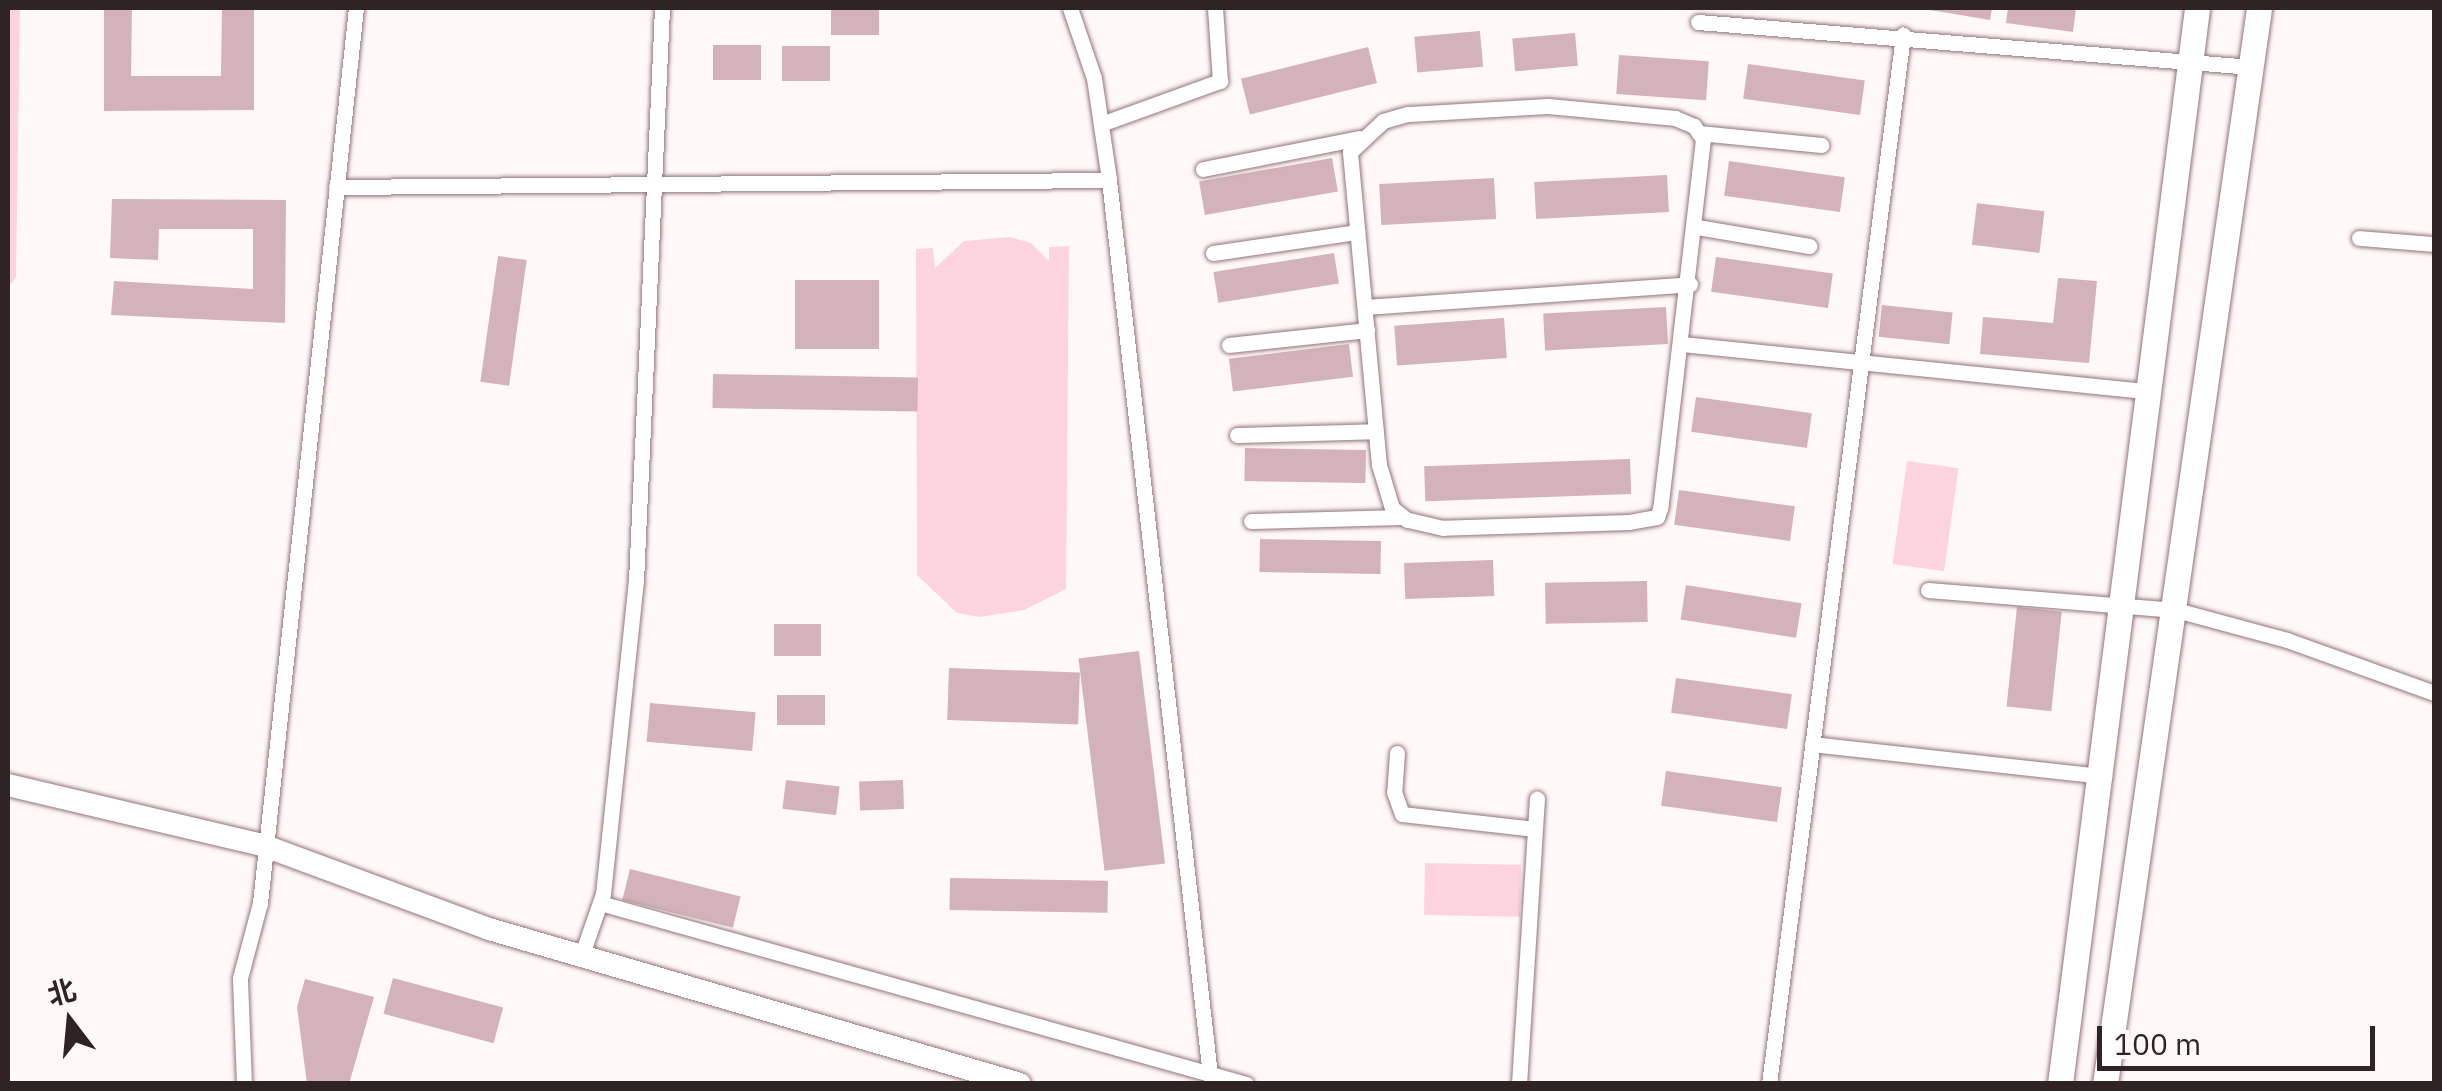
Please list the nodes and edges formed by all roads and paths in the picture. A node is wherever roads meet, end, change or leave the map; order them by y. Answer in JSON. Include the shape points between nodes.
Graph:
{"nodes":[{"id":1,"x":356,"y":8,"type":"edge"},
{"id":2,"x":662,"y":8,"type":"edge"},
{"id":3,"x":1070,"y":8,"type":"edge"},
{"id":4,"x":1216,"y":8,"type":"edge"},
{"id":5,"x":2197,"y":8,"type":"edge"},
{"id":6,"x":2259,"y":8,"type":"edge"},
{"id":7,"x":1698,"y":22,"type":"dead end"},
{"id":8,"x":1902,"y":35,"type":"junction"},
{"id":9,"x":2190,"y":64,"type":"junction"},
{"id":10,"x":2250,"y":67,"type":"junction"},
{"id":11,"x":1101,"y":124,"type":"junction"},
{"id":12,"x":1698,"y":133,"type":"junction"},
{"id":13,"x":1359,"y":138,"type":"junction"},
{"id":14,"x":1821,"y":145,"type":"dead end"},
{"id":15,"x":1203,"y":169,"type":"dead end"},
{"id":16,"x":1109,"y":180,"type":"junction"},
{"id":17,"x":655,"y":186,"type":"junction"},
{"id":18,"x":336,"y":187,"type":"junction"},
{"id":19,"x":1697,"y":227,"type":"junction"},
{"id":20,"x":1357,"y":232,"type":"junction"},
{"id":21,"x":2359,"y":238,"type":"dead end"},
{"id":22,"x":2434,"y":244,"type":"edge"},
{"id":23,"x":1809,"y":246,"type":"dead end"},
{"id":24,"x":1213,"y":253,"type":"dead end"},
{"id":25,"x":1690,"y":284,"type":"junction"},
{"id":26,"x":1365,"y":307,"type":"junction"},
{"id":27,"x":1367,"y":330,"type":"junction"},
{"id":28,"x":1682,"y":344,"type":"junction"},
{"id":29,"x":1228,"y":345,"type":"dead end"},
{"id":30,"x":1857,"y":366,"type":"junction"},
{"id":31,"x":2145,"y":390,"type":"junction"},
{"id":32,"x":1376,"y":431,"type":"junction"},
{"id":33,"x":1237,"y":435,"type":"dead end"},
{"id":34,"x":1403,"y":517,"type":"junction"},
{"id":35,"x":1251,"y":521,"type":"dead end"},
{"id":36,"x":1928,"y":590,"type":"dead end"},
{"id":37,"x":2125,"y":603,"type":"junction"},
{"id":38,"x":2176,"y":610,"type":"junction"},
{"id":39,"x":2434,"y":693,"type":"edge"},
{"id":40,"x":1812,"y":744,"type":"junction"},
{"id":41,"x":1397,"y":752,"type":"dead end"},
{"id":42,"x":2104,"y":776,"type":"junction"},
{"id":43,"x":8,"y":785,"type":"edge"},
{"id":44,"x":1537,"y":799,"type":"dead end"},
{"id":45,"x":1535,"y":828,"type":"junction"},
{"id":46,"x":262,"y":846,"type":"junction"},
{"id":47,"x":600,"y":902,"type":"junction"},
{"id":48,"x":581,"y":957,"type":"junction"},
{"id":49,"x":1211,"y":1079,"type":"edge"},
{"id":50,"x":244,"y":1084,"type":"edge"},
{"id":51,"x":1020,"y":1084,"type":"edge"},
{"id":52,"x":1246,"y":1084,"type":"edge"},
{"id":53,"x":1519,"y":1084,"type":"edge"},
{"id":54,"x":1768,"y":1084,"type":"edge"},
{"id":55,"x":2060,"y":1084,"type":"edge"},
{"id":56,"x":2105,"y":1084,"type":"edge"}],
"edges":[{"from":1,"to":18,"type":"street"},
{"from":2,"to":17,"type":"street"},
{"from":3,"to":11,"type":"street"},
{"from":4,"to":11,"type":"street","via":[[1220,81]]},
{"from":5,"to":9,"type":"main road"},
{"from":6,"to":10,"type":"main road"},
{"from":7,"to":8,"type":"street"},
{"from":8,"to":9,"type":"street"},
{"from":8,"to":30,"type":"street"},
{"from":9,"to":10,"type":"street"},
{"from":9,"to":31,"type":"main road"},
{"from":10,"to":38,"type":"main road"},
{"from":11,"to":16,"type":"street"},
{"from":12,"to":13,"type":"street","via":[[1675,118],[1548,106],[1408,114]]},
{"from":12,"to":14,"type":"street"},
{"from":12,"to":19,"type":"street"},
{"from":13,"to":15,"type":"street"},
{"from":13,"to":20,"type":"street","via":[[1349,168]]},
{"from":16,"to":17,"type":"street"},
{"from":16,"to":49,"type":"street"},
{"from":17,"to":18,"type":"street"},
{"from":17,"to":47,"type":"street","via":[[636,581]]},
{"from":18,"to":46,"type":"street"},
{"from":19,"to":23,"type":"street"},
{"from":19,"to":25,"type":"street"},
{"from":20,"to":24,"type":"street"},
{"from":20,"to":26,"type":"street"},
{"from":21,"to":22,"type":"street"},
{"from":25,"to":26,"type":"street"},
{"from":25,"to":28,"type":"street"},
{"from":26,"to":27,"type":"street"},
{"from":27,"to":29,"type":"street"},
{"from":27,"to":32,"type":"street"},
{"from":28,"to":30,"type":"street"},
{"from":28,"to":34,"type":"street","via":[[1657,517],[1443,528]]},
{"from":30,"to":31,"type":"street"},
{"from":30,"to":40,"type":"street"},
{"from":31,"to":37,"type":"main road"},
{"from":32,"to":33,"type":"street"},
{"from":32,"to":34,"type":"street","via":[[1386,493]]},
{"from":34,"to":35,"type":"street"},
{"from":36,"to":37,"type":"street"},
{"from":37,"to":38,"type":"street"},
{"from":37,"to":42,"type":"main road"},
{"from":38,"to":39,"type":"street","via":[[2287,640]]},
{"from":38,"to":56,"type":"main road"},
{"from":40,"to":42,"type":"street"},
{"from":40,"to":54,"type":"street"},
{"from":41,"to":45,"type":"street","via":[[1396,806],[1411,819]]},
{"from":42,"to":55,"type":"main road"},
{"from":43,"to":46,"type":"street"},
{"from":44,"to":45,"type":"street"},
{"from":45,"to":53,"type":"street"},
{"from":46,"to":48,"type":"street"},
{"from":46,"to":50,"type":"street","via":[[260,902],[240,978]]},
{"from":47,"to":48,"type":"street"},
{"from":47,"to":49,"type":"street"},
{"from":48,"to":51,"type":"street"},
{"from":49,"to":52,"type":"street"}]}
